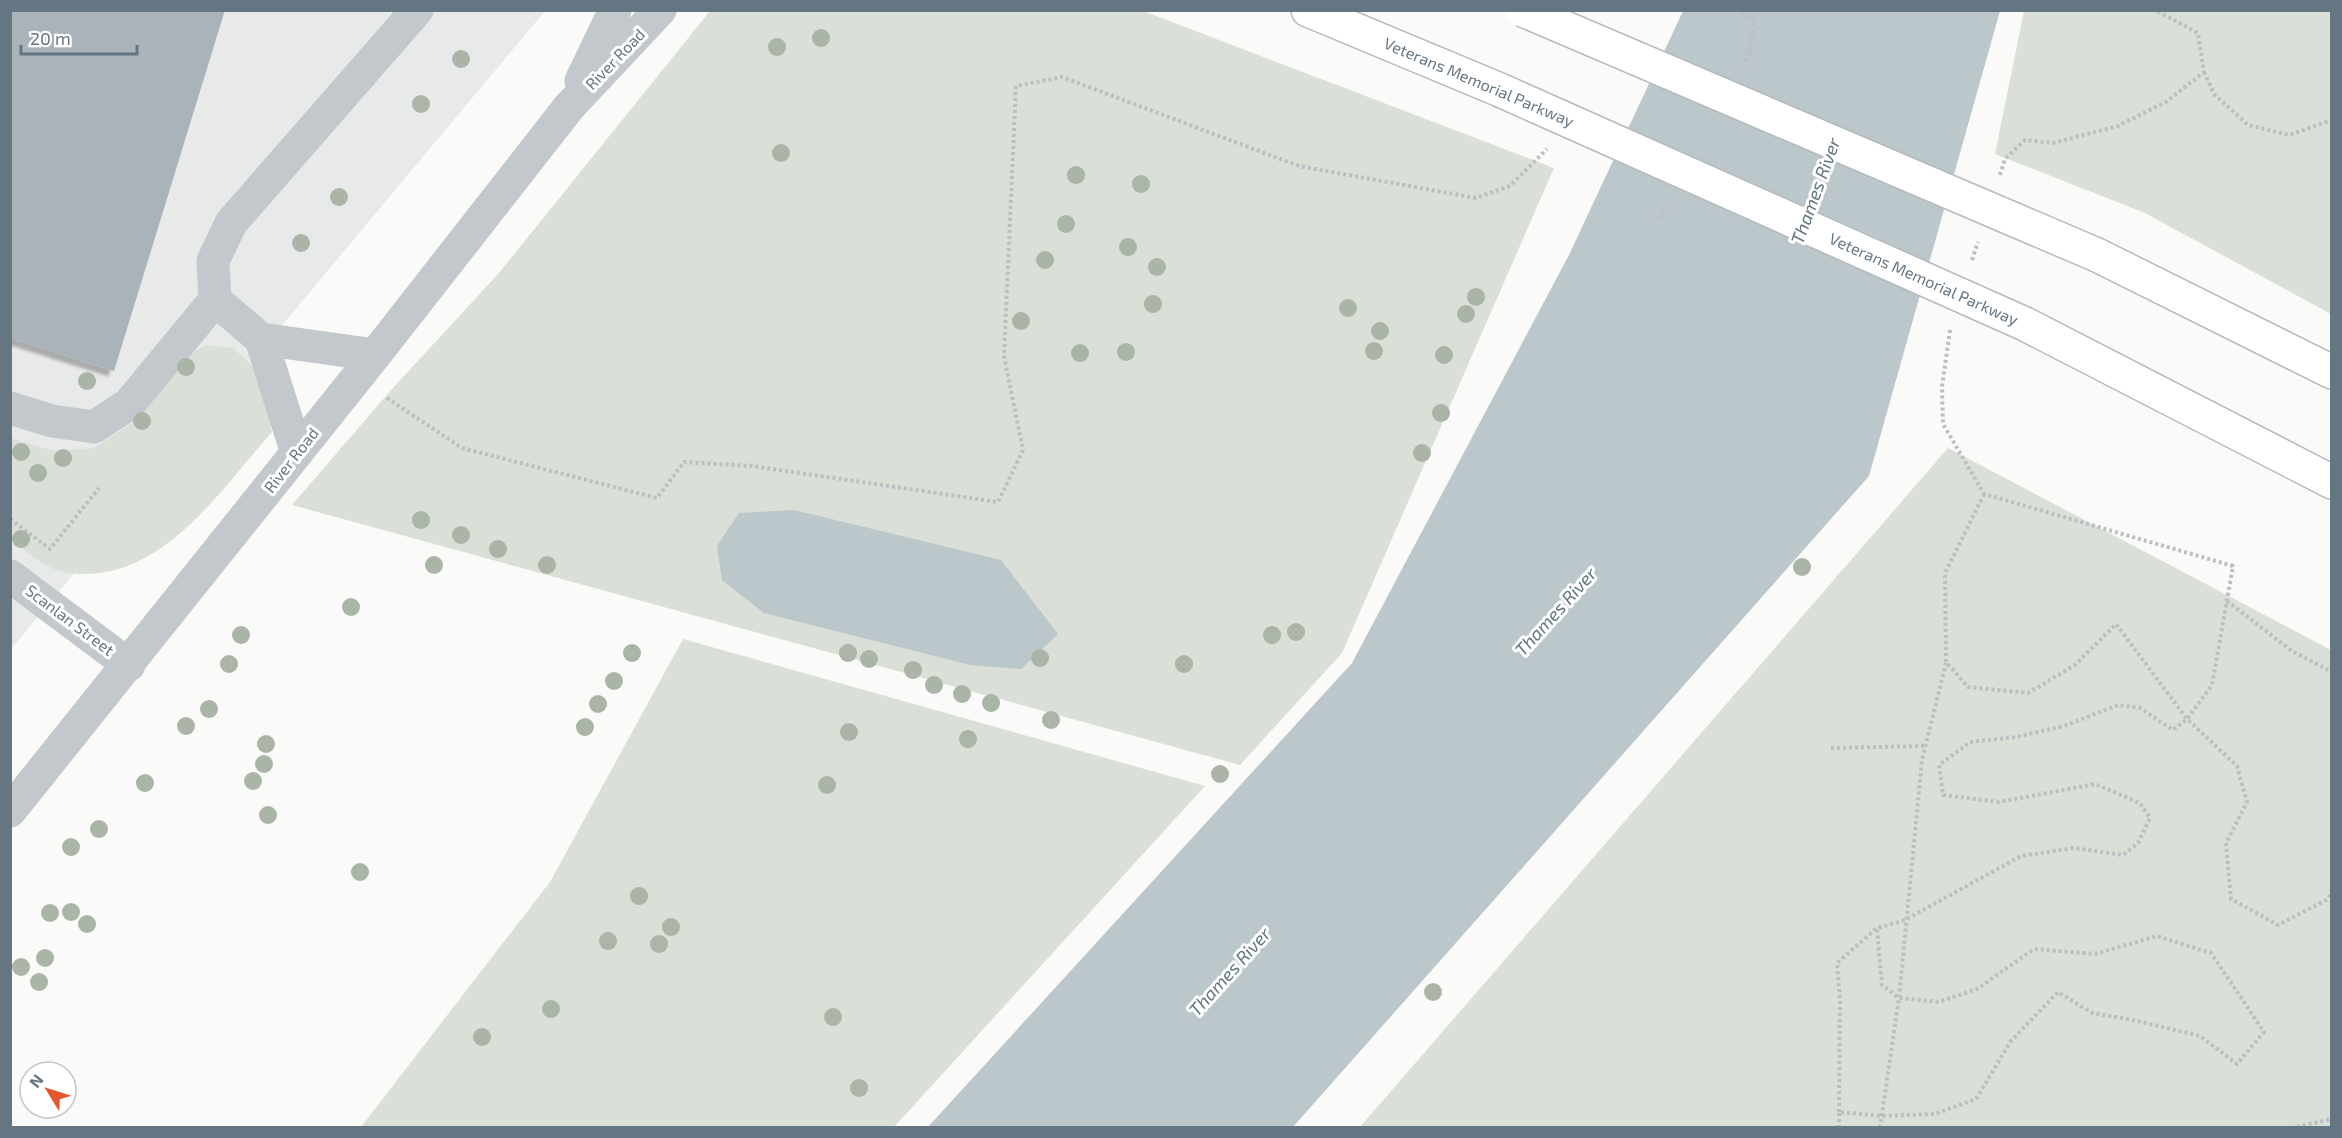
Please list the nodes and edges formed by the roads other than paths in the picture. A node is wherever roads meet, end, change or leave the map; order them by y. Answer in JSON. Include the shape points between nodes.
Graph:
{"nodes":[{"id":1,"x":417,"y":10,"type":"edge"},
{"id":2,"x":615,"y":10,"type":"edge"},
{"id":3,"x":660,"y":10,"type":"edge"},
{"id":4,"x":1308,"y":10,"type":"edge"},
{"id":5,"x":1523,"y":10,"type":"edge"},
{"id":6,"x":569,"y":107,"type":"junction"},
{"id":7,"x":215,"y":300,"type":"junction"},
{"id":8,"x":261,"y":339,"type":"junction"},
{"id":9,"x":366,"y":366,"type":"junction"},
{"id":10,"x":2331,"y":372,"type":"edge"},
{"id":11,"x":10,"y":408,"type":"edge"},
{"id":12,"x":297,"y":453,"type":"junction"},
{"id":13,"x":2331,"y":482,"type":"edge"},
{"id":14,"x":10,"y":576,"type":"edge"},
{"id":15,"x":129,"y":664,"type":"junction"},
{"id":16,"x":10,"y":811,"type":"edge"}],
"edges":[{"from":1,"to":7,"type":"street","via":[[231,223],[213,261]]},
{"from":2,"to":6,"type":"street","name":"River Road"},
{"from":3,"to":6,"type":"street","name":"River Road"},
{"from":4,"to":13,"type":"highway","name":"Veterans Memorial Parkway","bridge":true,"via":[[1500,90],[2025,324]]},
{"from":5,"to":10,"type":"highway","bridge":true,"via":[[2097,255]]},
{"from":6,"to":9,"type":"street","name":"River Road"},
{"from":7,"to":8,"type":"street"},
{"from":7,"to":11,"type":"street","via":[[129,404],[94,427],[52,421]]},
{"from":8,"to":9,"type":"street"},
{"from":8,"to":12,"type":"street"},
{"from":9,"to":12,"type":"street","name":"River Road"},
{"from":12,"to":15,"type":"street","name":"River Road"},
{"from":14,"to":15,"type":"street","name":"Scanlan Street"},
{"from":15,"to":16,"type":"street","name":"River Road"}]}
